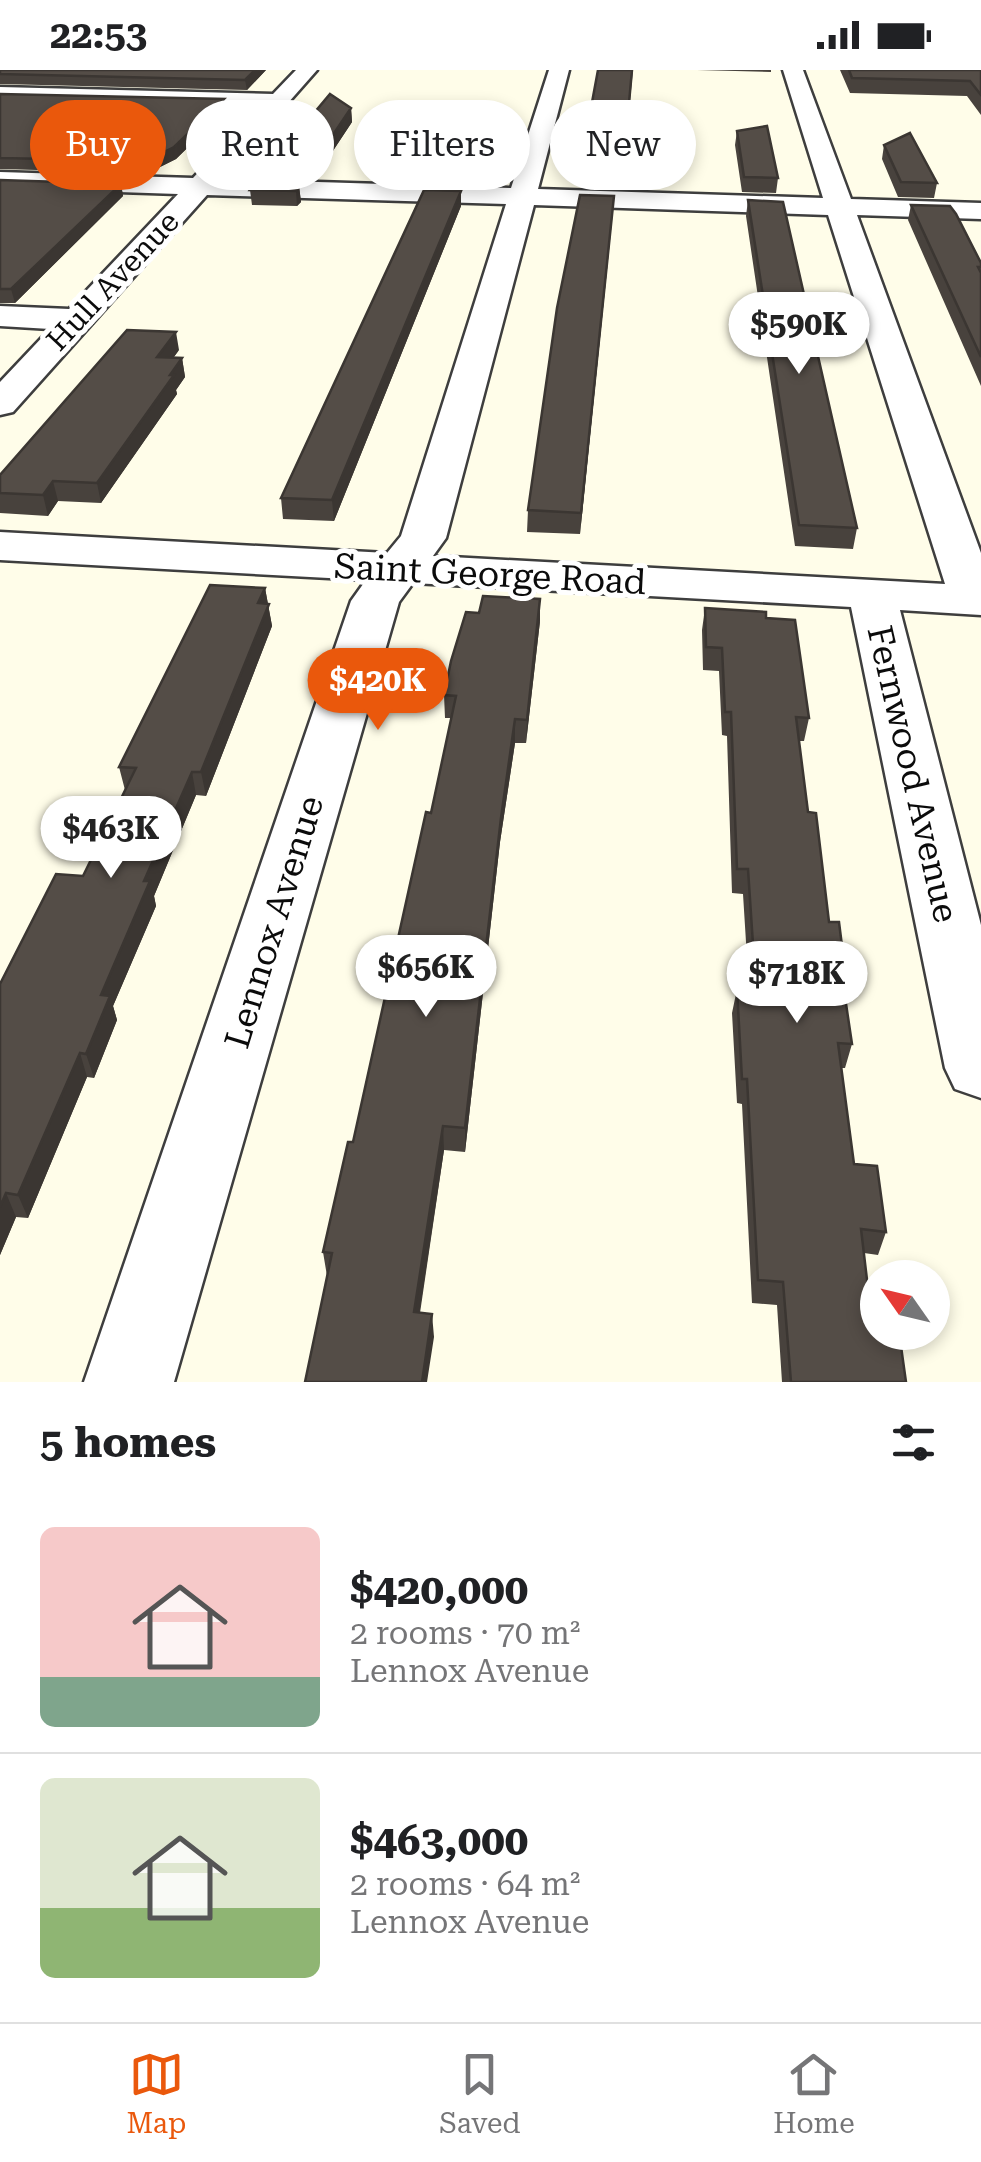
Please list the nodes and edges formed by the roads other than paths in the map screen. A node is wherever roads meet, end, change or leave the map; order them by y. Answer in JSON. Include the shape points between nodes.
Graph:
{"nodes":[{"id":1,"x":308,"y":70,"type":"edge"},
{"id":2,"x":559,"y":70,"type":"edge"},
{"id":3,"x":792,"y":70,"type":"edge"},
{"id":4,"x":0,"y":94,"type":"edge"},
{"id":5,"x":239,"y":100,"type":"edge"},
{"id":6,"x":280,"y":100,"type":"edge"},
{"id":7,"x":0,"y":180,"type":"edge"},
{"id":8,"x":186,"y":186,"type":"edge"},
{"id":9,"x":197,"y":190,"type":"edge"},
{"id":10,"x":318,"y":190,"type":"edge"},
{"id":11,"x":524,"y":197,"type":"junction"},
{"id":12,"x":840,"y":206,"type":"junction"},
{"id":13,"x":981,"y":211,"type":"edge"},
{"id":14,"x":0,"y":316,"type":"edge"},
{"id":15,"x":78,"y":320,"type":"junction"},
{"id":16,"x":0,"y":404,"type":"edge"},
{"id":17,"x":0,"y":546,"type":"edge"},
{"id":18,"x":398,"y":570,"type":"junction"},
{"id":19,"x":872,"y":597,"type":"junction"},
{"id":20,"x":978,"y":600,"type":"edge"},
{"id":21,"x":981,"y":1068,"type":"edge"},
{"id":22,"x":128,"y":1382,"type":"edge"}],
"edges":[{"from":1,"to":6,"type":"street","name":"Hull Avenue"},
{"from":2,"to":11,"type":"street","name":"Lennox Avenue"},
{"from":3,"to":12,"type":"street"},
{"from":4,"to":5,"type":"street"},
{"from":7,"to":8,"type":"street"},
{"from":9,"to":15,"type":"street","name":"Hull Avenue"},
{"from":10,"to":11,"type":"street"},
{"from":11,"to":12,"type":"street"},
{"from":11,"to":18,"type":"street","name":"Lennox Avenue","via":[[422,538]]},
{"from":12,"to":13,"type":"street"},
{"from":12,"to":20,"type":"street"},
{"from":14,"to":15,"type":"street"},
{"from":15,"to":16,"type":"street","name":"Hull Avenue"},
{"from":17,"to":18,"type":"street","name":"Saint George Road"},
{"from":18,"to":19,"type":"street","name":"Saint George Road"},
{"from":18,"to":22,"type":"street","name":"Lennox Avenue","via":[[375,601]]},
{"from":19,"to":20,"type":"street","name":"Saint George Road"},
{"from":19,"to":21,"type":"street","name":"Fernwood Avenue"}]}
